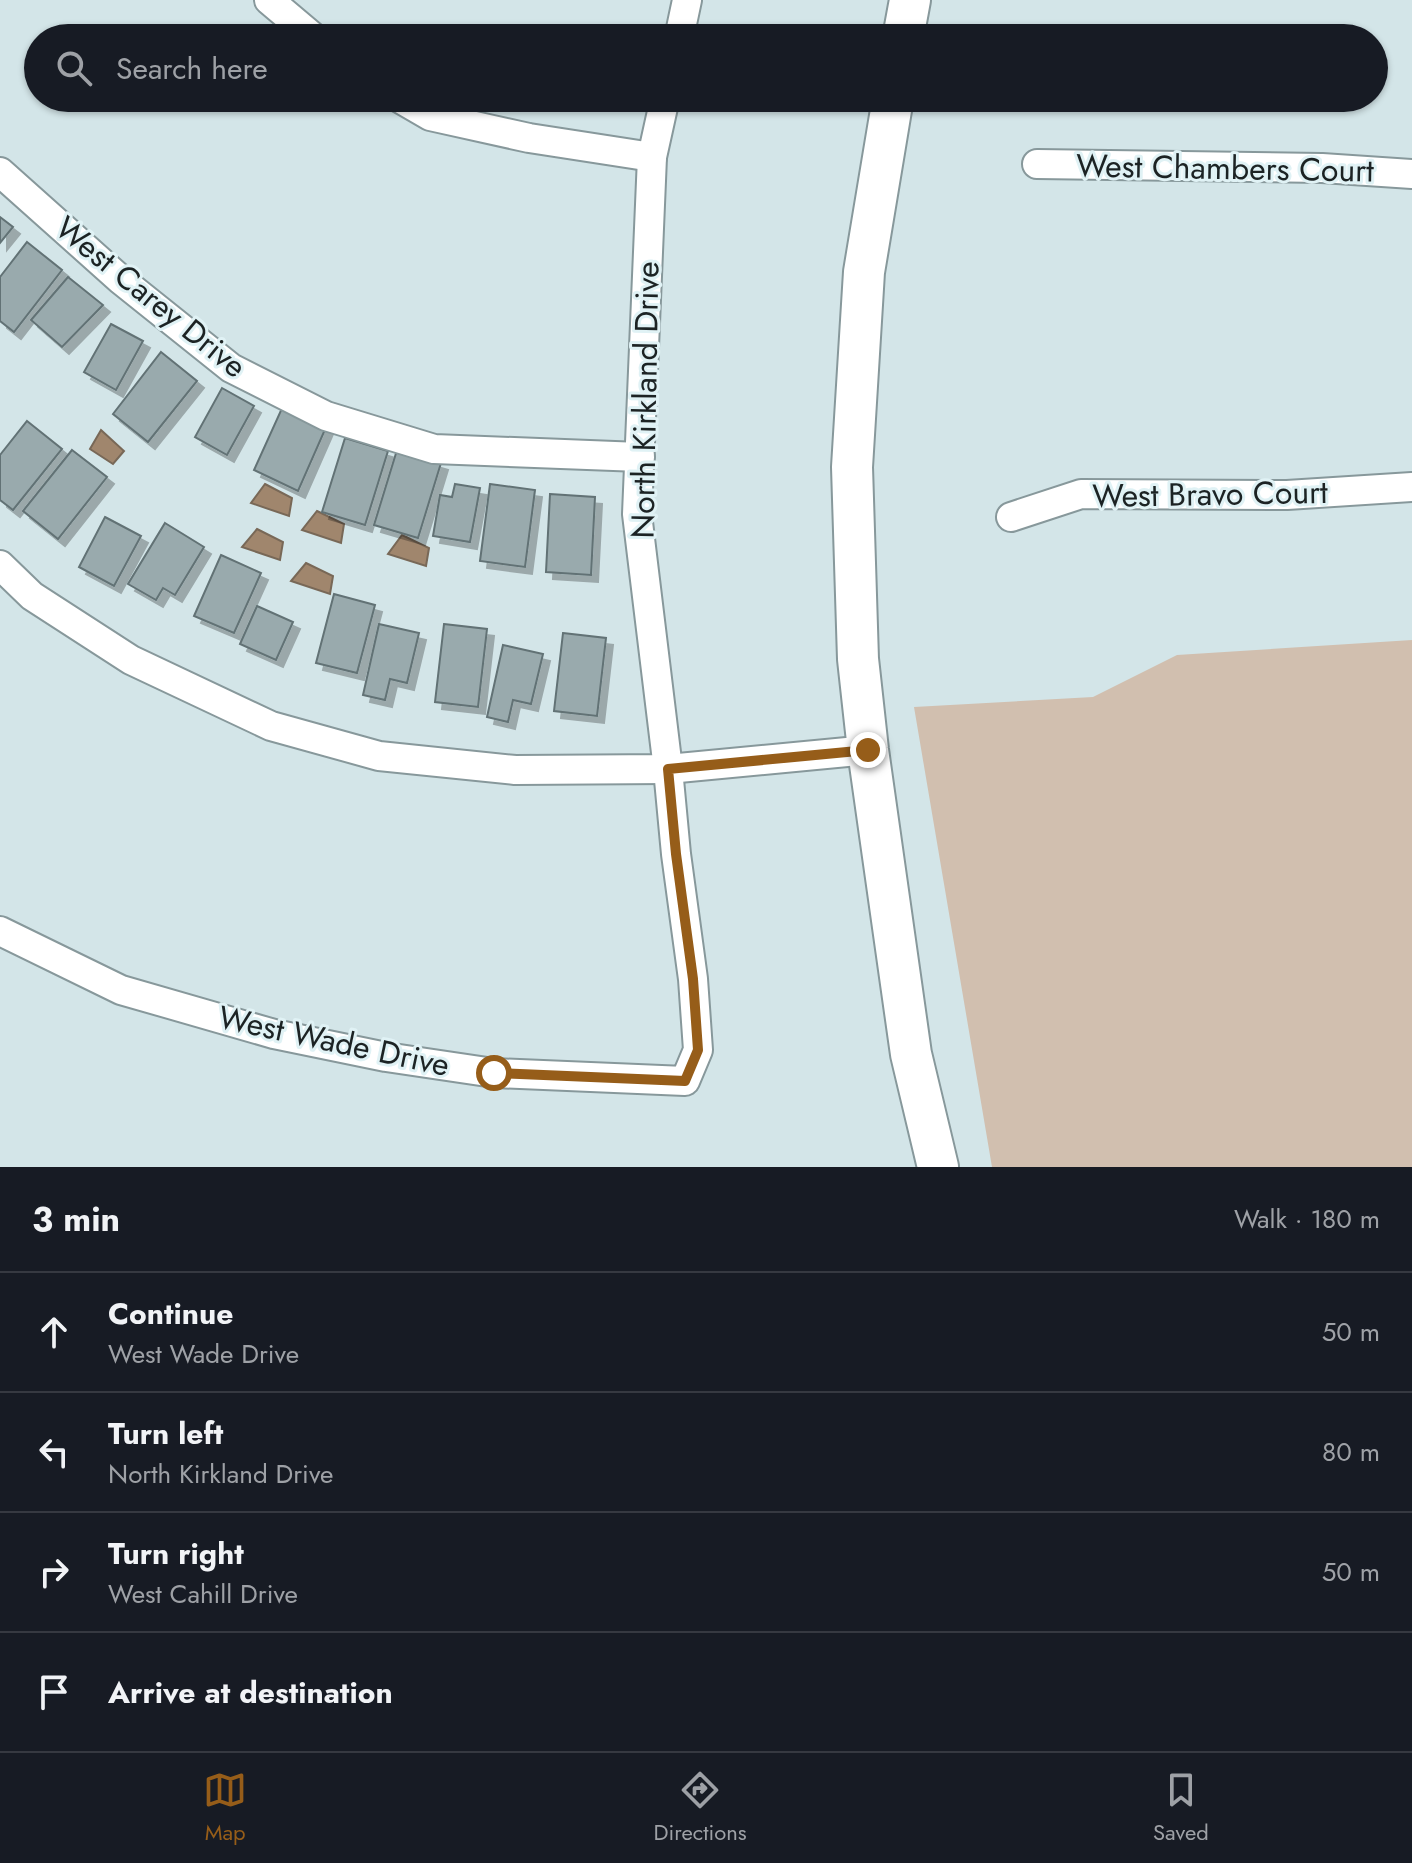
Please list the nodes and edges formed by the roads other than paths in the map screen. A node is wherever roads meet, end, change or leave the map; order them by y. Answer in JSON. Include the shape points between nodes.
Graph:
{"nodes":[{"id":1,"x":269,"y":0,"type":"edge"},
{"id":2,"x":687,"y":0,"type":"edge"},
{"id":3,"x":910,"y":0,"type":"edge"},
{"id":4,"x":297,"y":24,"type":"edge"},
{"id":5,"x":682,"y":24,"type":"edge"},
{"id":6,"x":906,"y":24,"type":"edge"},
{"id":7,"x":423,"y":112,"type":"edge"},
{"id":8,"x":662,"y":112,"type":"edge"},
{"id":9,"x":891,"y":112,"type":"edge"},
{"id":10,"x":652,"y":157,"type":"junction"},
{"id":11,"x":1037,"y":164,"type":"dead end"},
{"id":12,"x":0,"y":172,"type":"edge"},
{"id":13,"x":1412,"y":174,"type":"edge"},
{"id":14,"x":640,"y":457,"type":"junction"},
{"id":15,"x":1412,"y":487,"type":"edge"},
{"id":16,"x":1011,"y":517,"type":"dead end"},
{"id":17,"x":0,"y":565,"type":"edge"},
{"id":18,"x":868,"y":750,"type":"junction"},
{"id":19,"x":668,"y":769,"type":"junction"},
{"id":20,"x":0,"y":931,"type":"edge"},
{"id":21,"x":685,"y":1081,"type":"joint"},
{"id":22,"x":938,"y":1167,"type":"edge"}],
"edges":[{"from":1,"to":4,"type":"street"},
{"from":2,"to":5,"type":"street"},
{"from":3,"to":6,"type":"street"},
{"from":7,"to":10,"type":"street","via":[[529,138]]},
{"from":8,"to":10,"type":"street","name":"North Kirkland Drive"},
{"from":9,"to":18,"type":"street","via":[[864,272],[852,467],[858,659]]},
{"from":10,"to":14,"type":"street","name":"North Kirkland Drive"},
{"from":11,"to":13,"type":"street","name":"West Chambers Court"},
{"from":12,"to":14,"type":"street","name":"West Carey Drive","via":[[121,280],[231,368],[326,416],[434,449]]},
{"from":14,"to":19,"type":"street","name":"North Kirkland Drive","via":[[637,514]]},
{"from":15,"to":16,"type":"street","name":"West Bravo Court","via":[[1287,495],[1081,494]]},
{"from":17,"to":19,"type":"street","via":[[32,596],[131,660],[271,726],[379,756],[515,770]]},
{"from":18,"to":19,"type":"street"},
{"from":18,"to":22,"type":"street","via":[[911,1054]]},
{"from":19,"to":21,"type":"street","name":"North Kirkland Drive","via":[[698,1050]]},
{"from":20,"to":21,"type":"street","name":"West Wade Drive","via":[[121,990],[274,1034],[494,1073]]}]}
